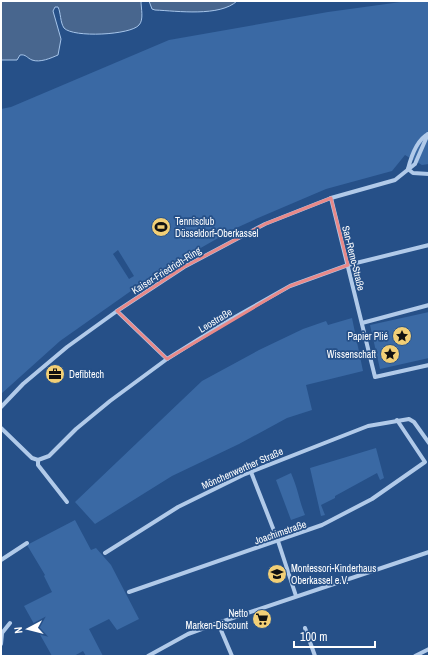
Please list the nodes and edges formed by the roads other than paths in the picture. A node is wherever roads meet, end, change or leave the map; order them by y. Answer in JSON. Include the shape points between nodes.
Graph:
{"nodes":[{"id":1,"x":428,"y":133,"type":"edge"},
{"id":2,"x":408,"y":169,"type":"junction"},
{"id":3,"x":429,"y":174,"type":"edge"},
{"id":4,"x":331,"y":198,"type":"junction"},
{"id":5,"x":429,"y":245,"type":"edge"},
{"id":6,"x":348,"y":265,"type":"junction"},
{"id":7,"x":429,"y":305,"type":"edge"},
{"id":8,"x":116,"y":311,"type":"junction"},
{"id":9,"x":362,"y":323,"type":"junction"},
{"id":10,"x":167,"y":359,"type":"junction"},
{"id":11,"x":429,"y":365,"type":"edge"},
{"id":12,"x":1,"y":406,"type":"edge"},
{"id":13,"x":397,"y":420,"type":"junction"},
{"id":14,"x":1,"y":428,"type":"edge"},
{"id":15,"x":429,"y":443,"type":"edge"},
{"id":16,"x":38,"y":460,"type":"junction"},
{"id":17,"x":251,"y":472,"type":"junction"},
{"id":18,"x":67,"y":502,"type":"dead end"},
{"id":19,"x":278,"y":541,"type":"junction"},
{"id":20,"x":27,"y":543,"type":"dead end"},
{"id":21,"x":429,"y":552,"type":"edge"},
{"id":22,"x":104,"y":553,"type":"dead end"},
{"id":23,"x":1,"y":560,"type":"edge"},
{"id":24,"x":129,"y":592,"type":"dead end"},
{"id":25,"x":296,"y":596,"type":"junction"},
{"id":26,"x":10,"y":623,"type":"dead end"},
{"id":27,"x":218,"y":623,"type":"junction"},
{"id":28,"x":305,"y":628,"type":"dead end"},
{"id":29,"x":1,"y":644,"type":"edge"},
{"id":30,"x":429,"y":649,"type":"edge"},
{"id":31,"x":148,"y":656,"type":"edge"},
{"id":32,"x":232,"y":656,"type":"edge"},
{"id":33,"x":315,"y":656,"type":"edge"},
{"id":34,"x":415,"y":656,"type":"edge"}],
"edges":[{"from":1,"to":2,"type":"street","name":"Kaiser-Friedrich-Ring","via":[[415,164]]},
{"from":2,"to":3,"type":"street","via":[[413,173]]},
{"from":2,"to":4,"type":"street","name":"Kaiser-Friedrich-Ring","via":[[391,181]]},
{"from":4,"to":6,"type":"street","name":"San-Remo-Straße"},
{"from":4,"to":8,"type":"street","name":"Kaiser-Friedrich-Ring","via":[[243,235],[184,267]]},
{"from":5,"to":6,"type":"street","name":"Leostraße"},
{"from":6,"to":9,"type":"street","name":"San-Remo-Straße"},
{"from":6,"to":10,"type":"street","name":"Leostraße","via":[[290,286]]},
{"from":7,"to":9,"type":"street"},
{"from":8,"to":10,"type":"street"},
{"from":8,"to":12,"type":"street","name":"Kaiser-Friedrich-Ring","via":[[67,347]]},
{"from":9,"to":11,"type":"street","name":"San-Remo-Straße","via":[[375,377]]},
{"from":10,"to":16,"type":"street","name":"Leostraße","via":[[110,401],[49,456]]},
{"from":13,"to":15,"type":"street","name":"Mönchenwerther Straße","via":[[412,420]]},
{"from":13,"to":17,"type":"street","name":"Mönchenwerther Straße","via":[[368,426]]},
{"from":13,"to":19,"type":"street","name":"Joachimstraße","via":[[425,462],[351,511],[306,532]]},
{"from":14,"to":16,"type":"street","via":[[32,458]]},
{"from":16,"to":18,"type":"street","via":[[38,465]]},
{"from":17,"to":19,"type":"street"},
{"from":17,"to":22,"type":"street","name":"Mönchenwerther Straße","via":[[178,507]]},
{"from":19,"to":24,"type":"street","name":"Joachimstraße"},
{"from":19,"to":25,"type":"street"},
{"from":20,"to":23,"type":"street"},
{"from":21,"to":25,"type":"street"},
{"from":25,"to":27,"type":"street"},
{"from":26,"to":29,"type":"street","via":[[2,633]]},
{"from":27,"to":31,"type":"street","via":[[188,634]]},
{"from":27,"to":32,"type":"street"},
{"from":28,"to":33,"type":"street"},
{"from":30,"to":34,"type":"street"}]}
